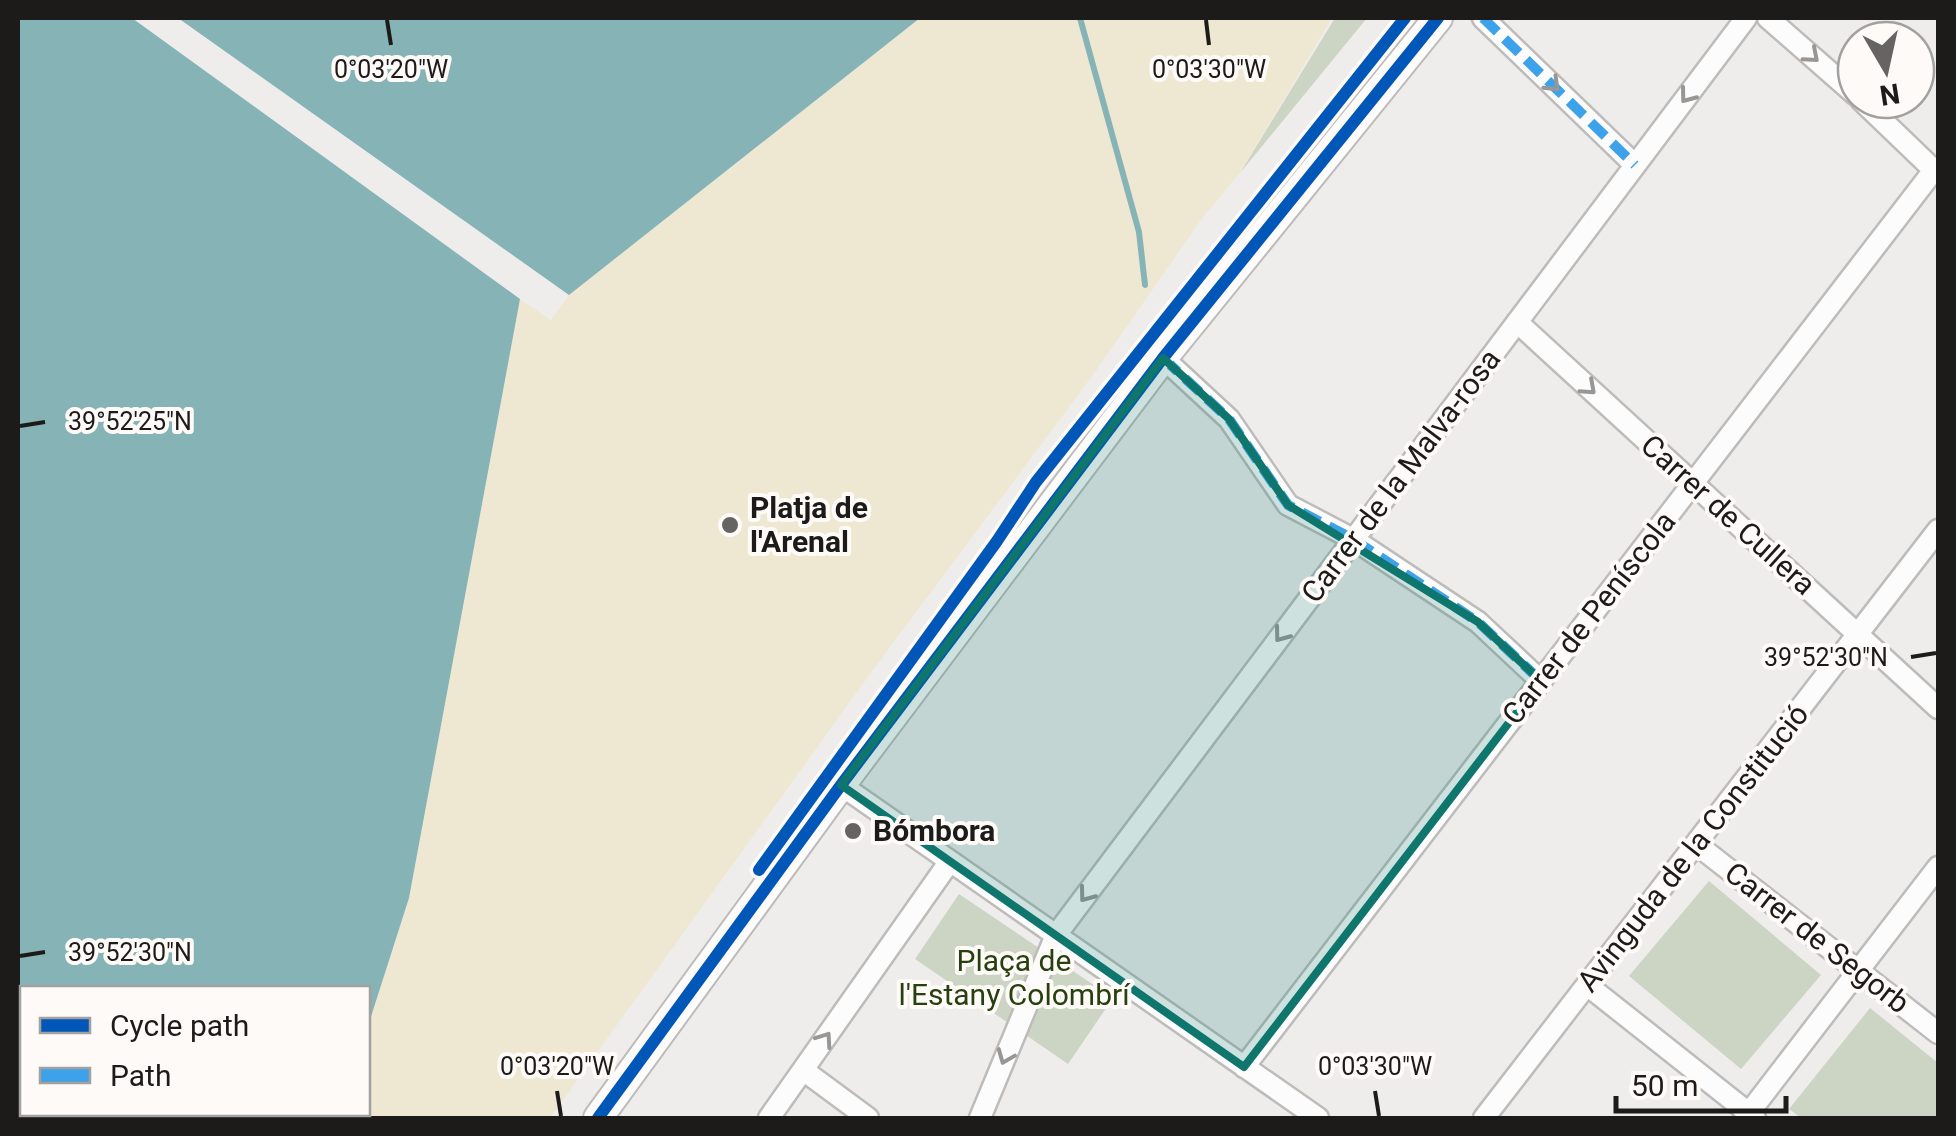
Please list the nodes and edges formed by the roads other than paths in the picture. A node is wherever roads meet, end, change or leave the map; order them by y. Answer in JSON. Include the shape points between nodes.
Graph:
{"nodes":[{"id":1,"x":1438,"y":18,"type":"edge"},
{"id":2,"x":1483,"y":18,"type":"edge"},
{"id":3,"x":1746,"y":18,"type":"edge"},
{"id":4,"x":1768,"y":18,"type":"edge"},
{"id":5,"x":1836,"y":78,"type":"edge"},
{"id":6,"x":1882,"y":120,"type":"edge"},
{"id":7,"x":1635,"y":165,"type":"junction"},
{"id":8,"x":1936,"y":172,"type":"edge"},
{"id":9,"x":1516,"y":322,"type":"junction"},
{"id":10,"x":1162,"y":358,"type":"junction"},
{"id":11,"x":1692,"y":483,"type":"junction"},
{"id":12,"x":1938,"y":530,"type":"edge"},
{"id":13,"x":1353,"y":539,"type":"junction"},
{"id":14,"x":1858,"y":634,"type":"junction"},
{"id":15,"x":1541,"y":681,"type":"junction"},
{"id":16,"x":1938,"y":708,"type":"edge"},
{"id":17,"x":841,"y":785,"type":"junction"},
{"id":18,"x":1696,"y":844,"type":"junction"},
{"id":19,"x":950,"y":861,"type":"junction"},
{"id":20,"x":1938,"y":868,"type":"edge"},
{"id":21,"x":1056,"y":935,"type":"junction"},
{"id":22,"x":1859,"y":971,"type":"junction"},
{"id":23,"x":1587,"y":985,"type":"junction"},
{"id":24,"x":1938,"y":1033,"type":"edge"},
{"id":25,"x":1244,"y":1067,"type":"junction"},
{"id":26,"x":803,"y":1070,"type":"junction"},
{"id":27,"x":1749,"y":1117,"type":"edge"},
{"id":28,"x":598,"y":1118,"type":"edge"},
{"id":29,"x":770,"y":1118,"type":"edge"},
{"id":30,"x":868,"y":1118,"type":"edge"},
{"id":31,"x":980,"y":1118,"type":"edge"},
{"id":32,"x":1318,"y":1118,"type":"edge"},
{"id":33,"x":1484,"y":1118,"type":"edge"}],
"edges":[{"from":1,"to":10,"type":"street"},
{"from":2,"to":7,"type":"street","one_way":true},
{"from":3,"to":7,"type":"street","name":"Carrer de la Malva-rosa","one_way":true},
{"from":4,"to":5,"type":"street","one_way":true},
{"from":6,"to":8,"type":"street"},
{"from":7,"to":9,"type":"street","name":"Carrer de la Malva-rosa"},
{"from":8,"to":11,"type":"street","name":"Carrer de Peníscola"},
{"from":9,"to":11,"type":"street","name":"Carrer de Cullera","one_way":true},
{"from":9,"to":13,"type":"street","name":"Carrer de la Malva-rosa"},
{"from":10,"to":13,"type":"street","via":[[1229,418],[1288,505]]},
{"from":10,"to":17,"type":"street"},
{"from":11,"to":14,"type":"street","name":"Carrer de Cullera"},
{"from":11,"to":15,"type":"street","name":"Carrer de Peníscola"},
{"from":12,"to":14,"type":"street","name":"Avinguda de la Constitució"},
{"from":13,"to":15,"type":"street","via":[[1478,622]]},
{"from":13,"to":21,"type":"street","name":"Carrer de la Malva-rosa","one_way":true},
{"from":14,"to":16,"type":"street","name":"Carrer de Cullera"},
{"from":14,"to":18,"type":"street","name":"Avinguda de la Constitució"},
{"from":15,"to":25,"type":"street","name":"Carrer de Peníscola"},
{"from":17,"to":19,"type":"street"},
{"from":17,"to":28,"type":"street"},
{"from":18,"to":22,"type":"street","name":"Carrer de Segorb"},
{"from":18,"to":23,"type":"street","name":"Avinguda de la Constitució"},
{"from":19,"to":21,"type":"street"},
{"from":26,"to":19,"type":"street","one_way":true},
{"from":20,"to":22,"type":"street"},
{"from":21,"to":25,"type":"street"},
{"from":21,"to":31,"type":"street","name":"Carrer de la Malva-rosa","one_way":true},
{"from":22,"to":24,"type":"street","name":"Carrer de Segorb"},
{"from":22,"to":27,"type":"street"},
{"from":23,"to":27,"type":"street"},
{"from":23,"to":33,"type":"street","name":"Avinguda de la Constitució"},
{"from":25,"to":32,"type":"street"},
{"from":26,"to":29,"type":"street"},
{"from":26,"to":30,"type":"street"}]}
